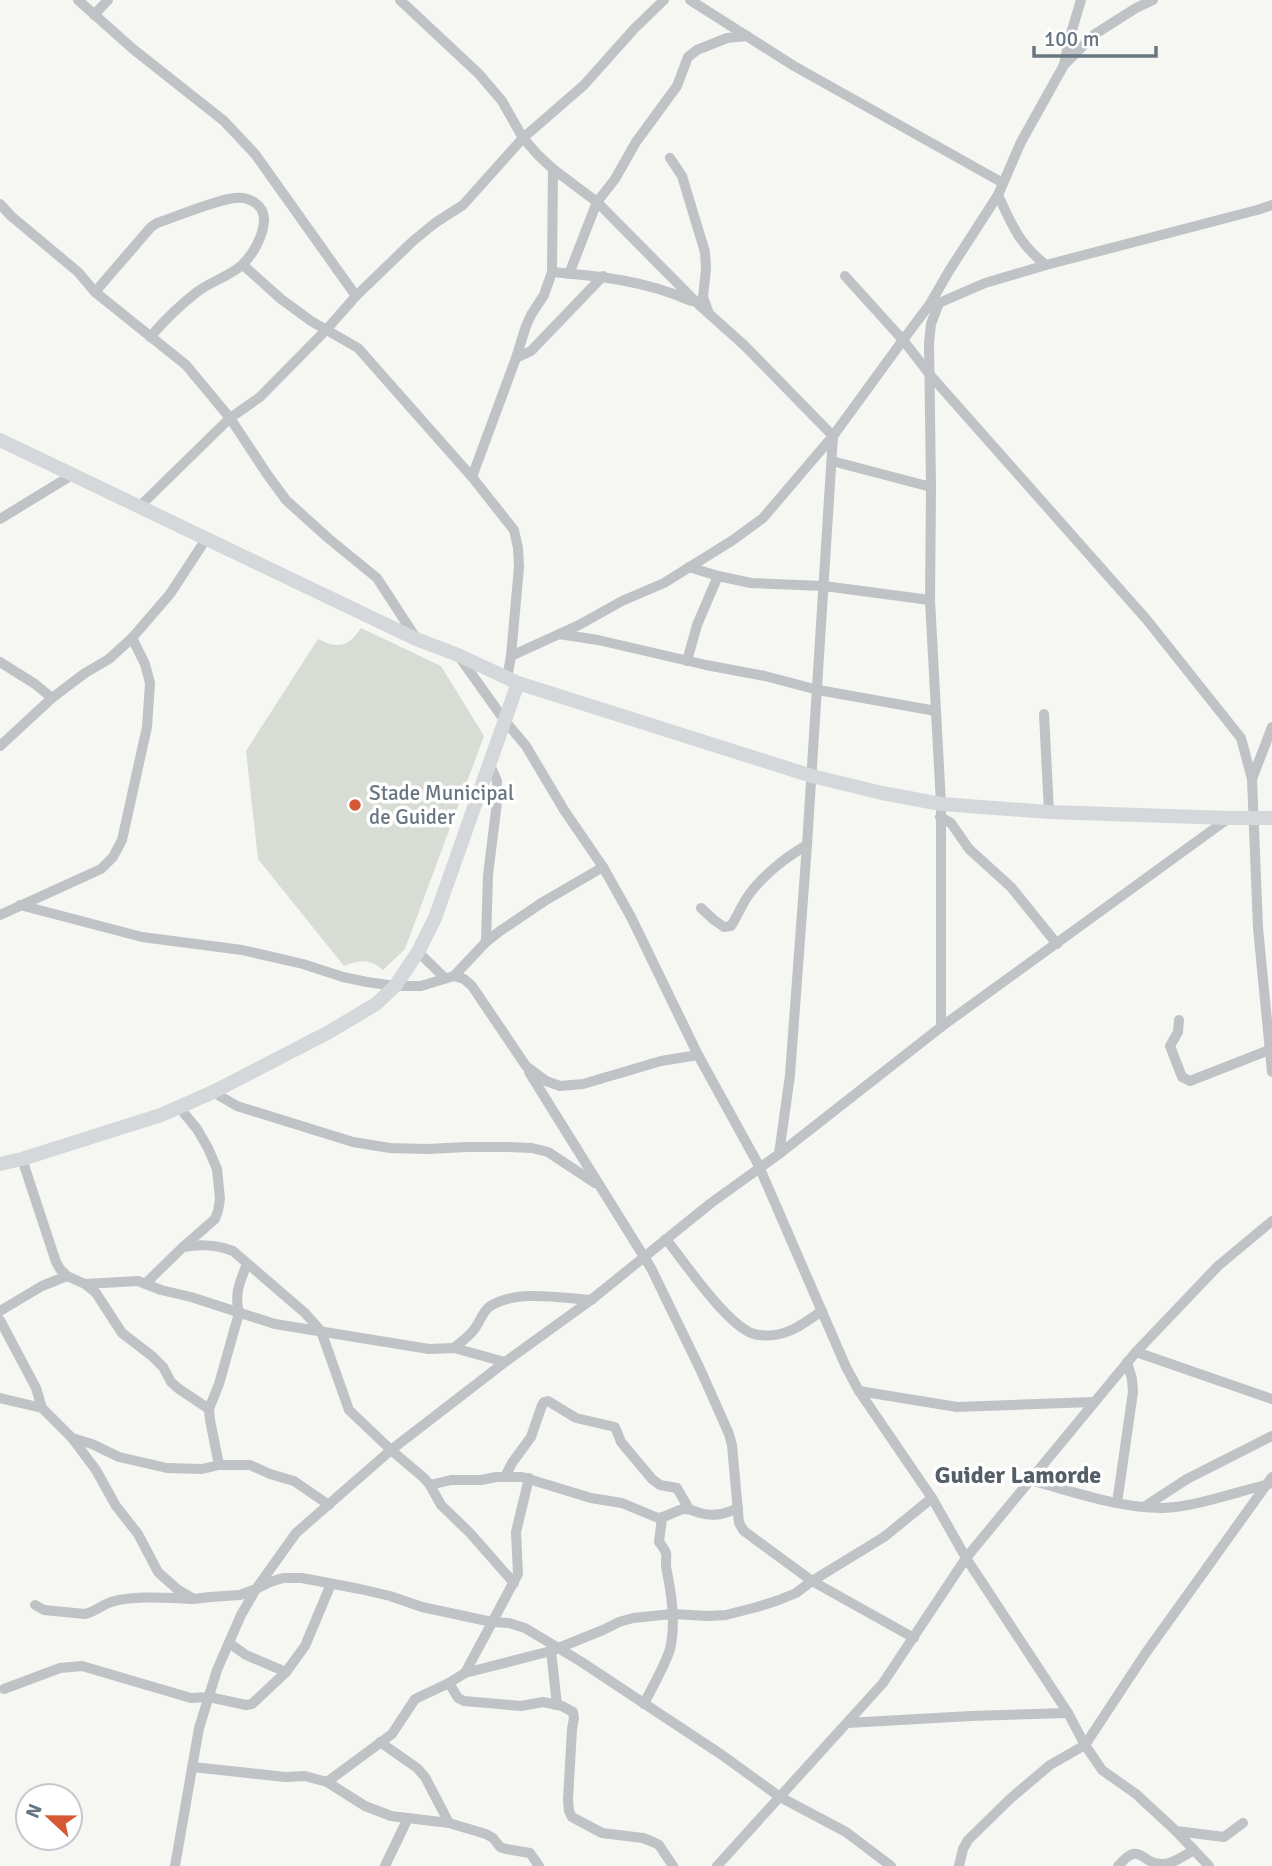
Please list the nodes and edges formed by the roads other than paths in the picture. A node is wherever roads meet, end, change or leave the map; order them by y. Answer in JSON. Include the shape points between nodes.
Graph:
{"nodes":[{"id":1,"x":78,"y":0,"type":"edge"},
{"id":2,"x":108,"y":0,"type":"edge"},
{"id":3,"x":400,"y":0,"type":"edge"},
{"id":4,"x":664,"y":0,"type":"edge"},
{"id":5,"x":690,"y":0,"type":"edge"},
{"id":6,"x":1081,"y":0,"type":"edge"},
{"id":7,"x":1153,"y":0,"type":"edge"},
{"id":8,"x":94,"y":15,"type":"junction"},
{"id":9,"x":747,"y":36,"type":"junction"},
{"id":10,"x":1064,"y":65,"type":"junction"},
{"id":11,"x":523,"y":138,"type":"junction"},
{"id":12,"x":670,"y":158,"type":"dead end"},
{"id":13,"x":553,"y":169,"type":"junction"},
{"id":14,"x":1003,"y":183,"type":"junction"},
{"id":15,"x":998,"y":195,"type":"junction"},
{"id":16,"x":597,"y":202,"type":"junction"},
{"id":17,"x":0,"y":204,"type":"edge"},
{"id":18,"x":1272,"y":205,"type":"edge"},
{"id":19,"x":243,"y":265,"type":"junction"},
{"id":20,"x":1046,"y":265,"type":"junction"},
{"id":21,"x":552,"y":272,"type":"junction"},
{"id":22,"x":569,"y":274,"type":"junction"},
{"id":23,"x":603,"y":276,"type":"junction"},
{"id":24,"x":845,"y":276,"type":"dead end"},
{"id":25,"x":94,"y":292,"type":"junction"},
{"id":26,"x":356,"y":296,"type":"junction"},
{"id":27,"x":697,"y":303,"type":"junction"},
{"id":28,"x":934,"y":304,"type":"junction"},
{"id":29,"x":709,"y":314,"type":"junction"},
{"id":30,"x":327,"y":330,"type":"junction"},
{"id":31,"x":150,"y":337,"type":"junction"},
{"id":32,"x":903,"y":340,"type":"junction"},
{"id":33,"x":516,"y":358,"type":"junction"},
{"id":34,"x":931,"y":376,"type":"junction"},
{"id":35,"x":230,"y":418,"type":"junction"},
{"id":36,"x":833,"y":436,"type":"junction"},
{"id":37,"x":0,"y":440,"type":"edge"},
{"id":38,"x":832,"y":461,"type":"junction"},
{"id":39,"x":72,"y":475,"type":"junction"},
{"id":40,"x":472,"y":477,"type":"junction"},
{"id":41,"x":932,"y":487,"type":"junction"},
{"id":42,"x":140,"y":506,"type":"junction"},
{"id":43,"x":0,"y":519,"type":"edge"},
{"id":44,"x":206,"y":539,"type":"junction"},
{"id":45,"x":689,"y":567,"type":"junction"},
{"id":46,"x":718,"y":576,"type":"junction"},
{"id":47,"x":824,"y":586,"type":"junction"},
{"id":48,"x":930,"y":600,"type":"junction"},
{"id":49,"x":558,"y":634,"type":"junction"},
{"id":50,"x":132,"y":638,"type":"junction"},
{"id":51,"x":416,"y":639,"type":"junction"},
{"id":52,"x":457,"y":655,"type":"junction"},
{"id":53,"x":511,"y":656,"type":"junction"},
{"id":54,"x":687,"y":661,"type":"junction"},
{"id":55,"x":0,"y":662,"type":"edge"},
{"id":56,"x":512,"y":680,"type":"junction"},
{"id":57,"x":818,"y":690,"type":"junction"},
{"id":58,"x":52,"y":698,"type":"junction"},
{"id":59,"x":936,"y":711,"type":"junction"},
{"id":60,"x":1044,"y":714,"type":"dead end"},
{"id":61,"x":505,"y":721,"type":"junction"},
{"id":62,"x":1272,"y":727,"type":"edge"},
{"id":63,"x":0,"y":746,"type":"edge"},
{"id":64,"x":490,"y":765,"type":"junction"},
{"id":65,"x":812,"y":775,"type":"junction"},
{"id":66,"x":1251,"y":779,"type":"junction"},
{"id":67,"x":940,"y":811,"type":"junction"},
{"id":68,"x":1049,"y":812,"type":"junction"},
{"id":69,"x":1229,"y":818,"type":"junction"},
{"id":70,"x":1254,"y":818,"type":"junction"},
{"id":71,"x":1272,"y":818,"type":"edge"},
{"id":72,"x":807,"y":845,"type":"junction"},
{"id":73,"x":603,"y":867,"type":"junction"},
{"id":74,"x":20,"y":905,"type":"junction"},
{"id":75,"x":701,"y":908,"type":"dead end"},
{"id":76,"x":0,"y":915,"type":"edge"},
{"id":77,"x":486,"y":942,"type":"junction"},
{"id":78,"x":1057,"y":944,"type":"junction"},
{"id":79,"x":418,"y":952,"type":"junction"},
{"id":80,"x":449,"y":977,"type":"junction"},
{"id":81,"x":395,"y":986,"type":"junction"},
{"id":82,"x":1180,"y":1020,"type":"dead end"},
{"id":83,"x":941,"y":1027,"type":"junction"},
{"id":84,"x":1271,"y":1050,"type":"edge"},
{"id":85,"x":698,"y":1055,"type":"junction"},
{"id":86,"x":526,"y":1066,"type":"junction"},
{"id":87,"x":1272,"y":1072,"type":"edge"},
{"id":88,"x":213,"y":1092,"type":"junction"},
{"id":89,"x":179,"y":1107,"type":"junction"},
{"id":90,"x":779,"y":1154,"type":"junction"},
{"id":91,"x":22,"y":1159,"type":"junction"},
{"id":92,"x":0,"y":1164,"type":"edge"},
{"id":93,"x":760,"y":1169,"type":"junction"},
{"id":94,"x":600,"y":1186,"type":"junction"},
{"id":95,"x":1272,"y":1221,"type":"edge"},
{"id":96,"x":666,"y":1239,"type":"junction"},
{"id":97,"x":183,"y":1247,"type":"junction"},
{"id":98,"x":644,"y":1257,"type":"junction"},
{"id":99,"x":247,"y":1264,"type":"junction"},
{"id":100,"x":68,"y":1276,"type":"junction"},
{"id":101,"x":146,"y":1283,"type":"junction"},
{"id":102,"x":85,"y":1284,"type":"junction"},
{"id":103,"x":591,"y":1300,"type":"junction"},
{"id":104,"x":0,"y":1311,"type":"edge"},
{"id":105,"x":822,"y":1311,"type":"junction"},
{"id":106,"x":239,"y":1313,"type":"junction"},
{"id":107,"x":0,"y":1321,"type":"edge"},
{"id":108,"x":321,"y":1331,"type":"junction"},
{"id":109,"x":453,"y":1348,"type":"junction"},
{"id":110,"x":1136,"y":1352,"type":"junction"},
{"id":111,"x":505,"y":1362,"type":"junction"},
{"id":112,"x":1127,"y":1362,"type":"junction"},
{"id":113,"x":859,"y":1391,"type":"junction"},
{"id":114,"x":0,"y":1398,"type":"edge"},
{"id":115,"x":1272,"y":1399,"type":"edge"},
{"id":116,"x":1093,"y":1402,"type":"junction"},
{"id":117,"x":42,"y":1408,"type":"junction"},
{"id":118,"x":209,"y":1409,"type":"junction"},
{"id":119,"x":1272,"y":1436,"type":"edge"},
{"id":120,"x":72,"y":1438,"type":"junction"},
{"id":121,"x":391,"y":1450,"type":"junction"},
{"id":122,"x":219,"y":1465,"type":"junction"},
{"id":123,"x":505,"y":1476,"type":"junction"},
{"id":124,"x":528,"y":1478,"type":"junction"},
{"id":125,"x":1029,"y":1480,"type":"junction"},
{"id":126,"x":1270,"y":1482,"type":"edge"},
{"id":127,"x":430,"y":1485,"type":"junction"},
{"id":128,"x":932,"y":1498,"type":"junction"},
{"id":129,"x":1116,"y":1503,"type":"junction"},
{"id":130,"x":329,"y":1505,"type":"junction"},
{"id":131,"x":1144,"y":1507,"type":"junction"},
{"id":132,"x":738,"y":1508,"type":"junction"},
{"id":133,"x":689,"y":1509,"type":"junction"},
{"id":134,"x":662,"y":1518,"type":"junction"},
{"id":135,"x":966,"y":1558,"type":"junction"},
{"id":136,"x":812,"y":1581,"type":"junction"},
{"id":137,"x":514,"y":1583,"type":"junction"},
{"id":138,"x":331,"y":1584,"type":"junction"},
{"id":139,"x":256,"y":1589,"type":"junction"},
{"id":140,"x":194,"y":1599,"type":"junction"},
{"id":141,"x":34,"y":1605,"type":"dead end"},
{"id":142,"x":672,"y":1614,"type":"junction"},
{"id":143,"x":492,"y":1622,"type":"junction"},
{"id":144,"x":914,"y":1638,"type":"junction"},
{"id":145,"x":229,"y":1643,"type":"junction"},
{"id":146,"x":555,"y":1649,"type":"junction"},
{"id":147,"x":286,"y":1672,"type":"junction"},
{"id":148,"x":465,"y":1673,"type":"junction"},
{"id":149,"x":449,"y":1683,"type":"junction"},
{"id":150,"x":4,"y":1689,"type":"dead end"},
{"id":151,"x":209,"y":1697,"type":"junction"},
{"id":152,"x":644,"y":1704,"type":"junction"},
{"id":153,"x":557,"y":1705,"type":"junction"},
{"id":154,"x":1068,"y":1713,"type":"junction"},
{"id":155,"x":847,"y":1723,"type":"junction"},
{"id":156,"x":380,"y":1742,"type":"junction"},
{"id":157,"x":1085,"y":1745,"type":"junction"},
{"id":158,"x":193,"y":1767,"type":"junction"},
{"id":159,"x":327,"y":1782,"type":"junction"},
{"id":160,"x":780,"y":1797,"type":"junction"},
{"id":161,"x":408,"y":1818,"type":"junction"},
{"id":162,"x":449,"y":1823,"type":"junction"},
{"id":163,"x":1243,"y":1823,"type":"dead end"},
{"id":164,"x":1176,"y":1831,"type":"junction"},
{"id":165,"x":1194,"y":1850,"type":"junction"},
{"id":166,"x":175,"y":1866,"type":"edge"},
{"id":167,"x":385,"y":1866,"type":"edge"},
{"id":168,"x":539,"y":1866,"type":"edge"},
{"id":169,"x":673,"y":1866,"type":"edge"},
{"id":170,"x":717,"y":1866,"type":"edge"},
{"id":171,"x":891,"y":1866,"type":"edge"},
{"id":172,"x":959,"y":1866,"type":"edge"},
{"id":173,"x":1118,"y":1866,"type":"edge"},
{"id":174,"x":1209,"y":1866,"type":"edge"}],
"edges":[{"from":1,"to":8,"type":"street"},
{"from":2,"to":8,"type":"street"},
{"from":3,"to":11,"type":"street","via":[[479,74],[502,101]]},
{"from":4,"to":11,"type":"street","via":[[583,85]]},
{"from":5,"to":9,"type":"street"},
{"from":6,"to":10,"type":"street"},
{"from":7,"to":10,"type":"street","via":[[1095,34]]},
{"from":8,"to":26,"type":"street","via":[[224,121]]},
{"from":9,"to":14,"type":"street"},
{"from":9,"to":16,"type":"street","via":[[727,38],[688,57],[677,86]]},
{"from":10,"to":14,"type":"street"},
{"from":11,"to":13,"type":"street"},
{"from":11,"to":26,"type":"street","via":[[463,205],[435,223]]},
{"from":12,"to":29,"type":"street","via":[[682,176],[705,252],[703,297]]},
{"from":13,"to":16,"type":"street"},
{"from":13,"to":21,"type":"street"},
{"from":14,"to":15,"type":"street"},
{"from":15,"to":20,"type":"street","via":[[1022,243]]},
{"from":15,"to":28,"type":"street","via":[[948,271]]},
{"from":16,"to":22,"type":"street"},
{"from":16,"to":27,"type":"street"},
{"from":17,"to":25,"type":"street","via":[[78,272]]},
{"from":18,"to":20,"type":"street"},
{"from":19,"to":25,"type":"street","via":[[260,236],[264,216],[250,199],[234,198],[157,223]]},
{"from":19,"to":30,"type":"street","via":[[281,299]]},
{"from":19,"to":31,"type":"street","via":[[197,292]]},
{"from":20,"to":28,"type":"street"},
{"from":21,"to":22,"type":"street"},
{"from":21,"to":33,"type":"street"},
{"from":22,"to":23,"type":"street"},
{"from":23,"to":27,"type":"street","via":[[648,285]]},
{"from":23,"to":33,"type":"street","via":[[531,351]]},
{"from":24,"to":32,"type":"street"},
{"from":25,"to":31,"type":"street"},
{"from":26,"to":30,"type":"street"},
{"from":27,"to":29,"type":"street"},
{"from":28,"to":32,"type":"street"},
{"from":28,"to":34,"type":"street"},
{"from":29,"to":36,"type":"street"},
{"from":30,"to":35,"type":"street","via":[[260,397]]},
{"from":30,"to":40,"type":"street","via":[[358,348]]},
{"from":31,"to":35,"type":"street","via":[[186,365]]},
{"from":32,"to":34,"type":"street"},
{"from":32,"to":36,"type":"street"},
{"from":33,"to":40,"type":"street"},
{"from":34,"to":41,"type":"street"},
{"from":34,"to":66,"type":"street","via":[[1147,620],[1227,719],[1241,738]]},
{"from":35,"to":42,"type":"street"},
{"from":35,"to":51,"type":"street","via":[[286,500],[377,578]]},
{"from":36,"to":38,"type":"street"},
{"from":36,"to":45,"type":"street","via":[[763,518]]},
{"from":37,"to":39,"type":"main road"},
{"from":38,"to":41,"type":"street"},
{"from":38,"to":47,"type":"street"},
{"from":39,"to":42,"type":"main road"},
{"from":39,"to":43,"type":"street"},
{"from":40,"to":53,"type":"street","via":[[514,530],[518,548]]},
{"from":41,"to":48,"type":"street"},
{"from":42,"to":44,"type":"main road"},
{"from":44,"to":50,"type":"street","via":[[170,594]]},
{"from":44,"to":51,"type":"main road"},
{"from":45,"to":46,"type":"street"},
{"from":45,"to":49,"type":"street"},
{"from":46,"to":47,"type":"street","via":[[751,583]]},
{"from":46,"to":54,"type":"street"},
{"from":47,"to":48,"type":"street"},
{"from":47,"to":57,"type":"street"},
{"from":48,"to":59,"type":"street"},
{"from":49,"to":53,"type":"street"},
{"from":49,"to":54,"type":"street"},
{"from":50,"to":58,"type":"street"},
{"from":50,"to":74,"type":"street","via":[[150,683],[147,727],[122,840],[101,869]]},
{"from":51,"to":52,"type":"main road"},
{"from":52,"to":56,"type":"main road"},
{"from":52,"to":61,"type":"street"},
{"from":53,"to":56,"type":"street"},
{"from":54,"to":57,"type":"street"},
{"from":55,"to":58,"type":"street"},
{"from":56,"to":61,"type":"main road"},
{"from":56,"to":65,"type":"main road"},
{"from":57,"to":59,"type":"street"},
{"from":57,"to":65,"type":"street"},
{"from":58,"to":63,"type":"street"},
{"from":59,"to":67,"type":"street"},
{"from":60,"to":68,"type":"street"},
{"from":61,"to":64,"type":"main road"},
{"from":61,"to":73,"type":"street","via":[[526,746]]},
{"from":62,"to":66,"type":"street"},
{"from":64,"to":77,"type":"street","via":[[497,802]]},
{"from":64,"to":79,"type":"main road","via":[[435,918]]},
{"from":65,"to":67,"type":"main road"},
{"from":65,"to":72,"type":"street"},
{"from":66,"to":70,"type":"street"},
{"from":67,"to":68,"type":"main road"},
{"from":67,"to":78,"type":"street"},
{"from":67,"to":83,"type":"street"},
{"from":68,"to":69,"type":"main road"},
{"from":69,"to":70,"type":"main road"},
{"from":69,"to":78,"type":"street"},
{"from":70,"to":71,"type":"main road"},
{"from":70,"to":84,"type":"street","via":[[1258,928]]},
{"from":72,"to":75,"type":"street","via":[[748,895],[731,926],[724,927]]},
{"from":72,"to":90,"type":"street","via":[[790,1075]]},
{"from":73,"to":77,"type":"street"},
{"from":73,"to":85,"type":"street"},
{"from":74,"to":76,"type":"street"},
{"from":74,"to":81,"type":"street","via":[[142,937],[242,950]]},
{"from":77,"to":80,"type":"street"},
{"from":78,"to":83,"type":"street"},
{"from":79,"to":80,"type":"street"},
{"from":79,"to":81,"type":"main road"},
{"from":80,"to":81,"type":"street"},
{"from":80,"to":86,"type":"street","via":[[464,979],[472,986]]},
{"from":81,"to":88,"type":"main road","via":[[376,1004],[330,1032]]},
{"from":82,"to":84,"type":"street","via":[[1170,1046],[1186,1080]]},
{"from":83,"to":90,"type":"street"},
{"from":84,"to":87,"type":"street"},
{"from":85,"to":86,"type":"street","via":[[560,1086]]},
{"from":85,"to":93,"type":"street"},
{"from":86,"to":94,"type":"street"},
{"from":88,"to":89,"type":"main road"},
{"from":88,"to":94,"type":"street","via":[[237,1107],[354,1142],[402,1149],[541,1150]]},
{"from":89,"to":91,"type":"main road"},
{"from":89,"to":97,"type":"street","via":[[208,1148],[217,1169],[220,1199],[215,1219]]},
{"from":90,"to":93,"type":"street"},
{"from":91,"to":92,"type":"main road"},
{"from":91,"to":100,"type":"street","via":[[56,1262]]},
{"from":93,"to":96,"type":"street"},
{"from":93,"to":105,"type":"street"},
{"from":94,"to":98,"type":"street"},
{"from":95,"to":110,"type":"street","via":[[1218,1266]]},
{"from":96,"to":98,"type":"street"},
{"from":96,"to":105,"type":"street","via":[[715,1301],[739,1326],[754,1334],[791,1331]]},
{"from":97,"to":99,"type":"street","via":[[226,1248]]},
{"from":97,"to":101,"type":"street"},
{"from":98,"to":103,"type":"street"},
{"from":98,"to":132,"type":"street","via":[[729,1434]]},
{"from":99,"to":106,"type":"street","via":[[236,1292]]},
{"from":99,"to":108,"type":"street"},
{"from":100,"to":102,"type":"street"},
{"from":100,"to":104,"type":"street"},
{"from":101,"to":102,"type":"street"},
{"from":101,"to":106,"type":"street"},
{"from":102,"to":118,"type":"street","via":[[122,1333],[152,1356],[179,1389]]},
{"from":103,"to":109,"type":"street","via":[[507,1298],[488,1308],[477,1327]]},
{"from":103,"to":111,"type":"street"},
{"from":105,"to":113,"type":"street"},
{"from":106,"to":108,"type":"street"},
{"from":106,"to":118,"type":"street"},
{"from":107,"to":117,"type":"street"},
{"from":108,"to":109,"type":"street","via":[[429,1349]]},
{"from":108,"to":121,"type":"street","via":[[349,1410]]},
{"from":109,"to":111,"type":"street"},
{"from":110,"to":112,"type":"street"},
{"from":110,"to":115,"type":"street"},
{"from":111,"to":121,"type":"street"},
{"from":112,"to":116,"type":"street"},
{"from":112,"to":129,"type":"street","via":[[1133,1392]]},
{"from":113,"to":116,"type":"street","via":[[957,1406]]},
{"from":113,"to":128,"type":"street"},
{"from":114,"to":117,"type":"street"},
{"from":116,"to":125,"type":"street"},
{"from":117,"to":120,"type":"street"},
{"from":118,"to":122,"type":"street"},
{"from":119,"to":131,"type":"street","via":[[1187,1479]]},
{"from":120,"to":122,"type":"street","via":[[119,1457],[167,1468]]},
{"from":120,"to":140,"type":"street","via":[[138,1534],[158,1572]]},
{"from":121,"to":127,"type":"street"},
{"from":121,"to":130,"type":"street"},
{"from":122,"to":130,"type":"street","via":[[250,1465],[294,1481]]},
{"from":123,"to":124,"type":"street"},
{"from":123,"to":127,"type":"street"},
{"from":123,"to":133,"type":"street","via":[[548,1401],[576,1418],[615,1427],[621,1442],[652,1479],[677,1488]]},
{"from":124,"to":134,"type":"street"},
{"from":124,"to":137,"type":"street","via":[[516,1532],[518,1574]]},
{"from":125,"to":129,"type":"street"},
{"from":125,"to":135,"type":"street"},
{"from":126,"to":131,"type":"street","via":[[1185,1505]]},
{"from":126,"to":157,"type":"street"},
{"from":127,"to":137,"type":"street","via":[[441,1505]]},
{"from":128,"to":135,"type":"street"},
{"from":128,"to":136,"type":"street","via":[[884,1537]]},
{"from":129,"to":131,"type":"street"},
{"from":130,"to":139,"type":"street","via":[[296,1534]]},
{"from":132,"to":133,"type":"street","via":[[712,1516]]},
{"from":132,"to":136,"type":"street","via":[[744,1531]]},
{"from":133,"to":134,"type":"street"},
{"from":134,"to":142,"type":"street","via":[[659,1542],[666,1549]]},
{"from":135,"to":144,"type":"street"},
{"from":135,"to":154,"type":"street"},
{"from":136,"to":142,"type":"street","via":[[796,1593],[726,1615]]},
{"from":136,"to":144,"type":"street"},
{"from":137,"to":143,"type":"street"},
{"from":138,"to":139,"type":"street","via":[[283,1578]]},
{"from":138,"to":143,"type":"street"},
{"from":138,"to":147,"type":"street","via":[[305,1646]]},
{"from":139,"to":140,"type":"street"},
{"from":139,"to":145,"type":"street"},
{"from":140,"to":141,"type":"street","via":[[112,1602],[85,1614]]},
{"from":142,"to":146,"type":"street","via":[[626,1620]]},
{"from":142,"to":152,"type":"street","via":[[670,1648]]},
{"from":143,"to":146,"type":"street","via":[[525,1628]]},
{"from":143,"to":148,"type":"street"},
{"from":144,"to":155,"type":"street","via":[[883,1683]]},
{"from":145,"to":147,"type":"street"},
{"from":145,"to":151,"type":"street"},
{"from":146,"to":148,"type":"street"},
{"from":146,"to":152,"type":"street"},
{"from":146,"to":153,"type":"street"},
{"from":147,"to":151,"type":"street","via":[[252,1704]]},
{"from":148,"to":149,"type":"street"},
{"from":149,"to":153,"type":"street","via":[[464,1701]]},
{"from":149,"to":156,"type":"street","via":[[415,1699],[398,1727]]},
{"from":150,"to":151,"type":"street","via":[[60,1668],[82,1666],[191,1698]]},
{"from":151,"to":158,"type":"street"},
{"from":152,"to":160,"type":"street"},
{"from":153,"to":169,"type":"street","via":[[575,1714],[568,1800],[572,1817],[602,1833],[653,1842]]},
{"from":154,"to":155,"type":"street"},
{"from":154,"to":157,"type":"street"},
{"from":155,"to":160,"type":"street"},
{"from":156,"to":159,"type":"street"},
{"from":156,"to":162,"type":"street","via":[[425,1777]]},
{"from":157,"to":164,"type":"street","via":[[1102,1770]]},
{"from":157,"to":172,"type":"street","via":[[1049,1765],[994,1815],[965,1844]]},
{"from":158,"to":159,"type":"street","via":[[305,1776]]},
{"from":158,"to":166,"type":"street"},
{"from":159,"to":161,"type":"street","via":[[365,1806]]},
{"from":160,"to":170,"type":"street"},
{"from":160,"to":171,"type":"street","via":[[846,1832]]},
{"from":161,"to":162,"type":"street"},
{"from":161,"to":167,"type":"street"},
{"from":162,"to":168,"type":"street","via":[[486,1834],[500,1847],[530,1853]]},
{"from":163,"to":164,"type":"street","via":[[1224,1837]]},
{"from":164,"to":165,"type":"street"},
{"from":165,"to":173,"type":"street","via":[[1166,1864],[1132,1854]]},
{"from":165,"to":174,"type":"street"}]}
